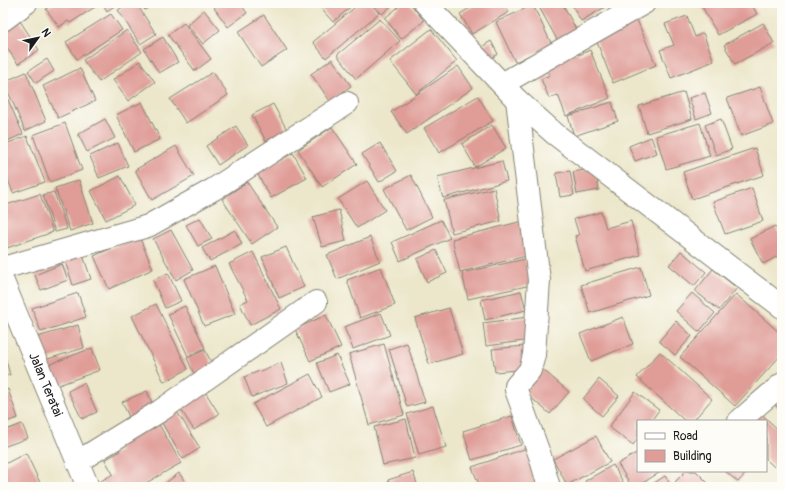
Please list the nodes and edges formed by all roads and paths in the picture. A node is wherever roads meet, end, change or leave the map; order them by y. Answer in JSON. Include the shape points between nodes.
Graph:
{"nodes":[{"id":1,"x":26,"y":3,"type":"edge"},
{"id":2,"x":425,"y":3,"type":"edge"},
{"id":3,"x":644,"y":3,"type":"edge"},
{"id":4,"x":3,"y":20,"type":"edge"},
{"id":5,"x":510,"y":92,"type":"junction"},
{"id":6,"x":347,"y":103,"type":"dead end"},
{"id":7,"x":3,"y":268,"type":"edge"},
{"id":8,"x":3,"y":282,"type":"edge"},
{"id":9,"x":316,"y":302,"type":"dead end"},
{"id":10,"x":782,"y":307,"type":"edge"},
{"id":11,"x":782,"y":384,"type":"edge"},
{"id":12,"x":740,"y":420,"type":"edge"},
{"id":13,"x":77,"y":462,"type":"junction"},
{"id":14,"x":88,"y":487,"type":"edge"},
{"id":15,"x":549,"y":487,"type":"edge"}],
"edges":[{"from":1,"to":4,"type":"street"},
{"from":2,"to":5,"type":"street"},
{"from":3,"to":5,"type":"street"},
{"from":5,"to":10,"type":"street","via":[[555,134]]},
{"from":5,"to":15,"type":"street","via":[[539,280],[534,355],[530,370],[516,386],[516,390]]},
{"from":6,"to":7,"type":"street","via":[[161,220]]},
{"from":8,"to":13,"type":"street","name":"Jalan Teratai"},
{"from":9,"to":13,"type":"street","via":[[160,411]]},
{"from":11,"to":12,"type":"street"},
{"from":13,"to":14,"type":"street","name":"Jalan Teratai"}]}
